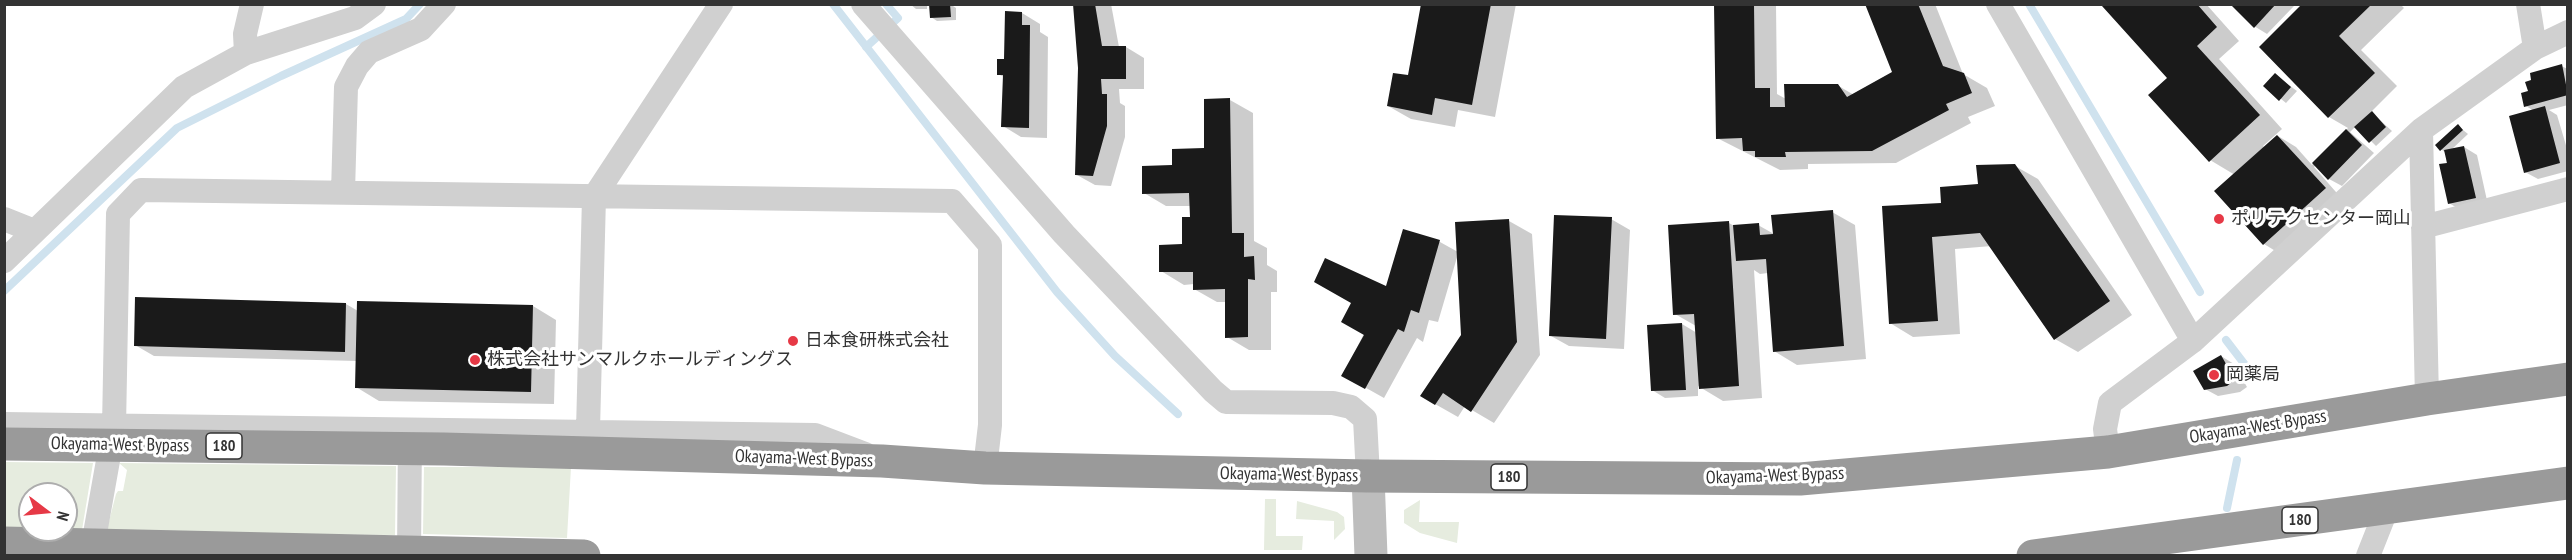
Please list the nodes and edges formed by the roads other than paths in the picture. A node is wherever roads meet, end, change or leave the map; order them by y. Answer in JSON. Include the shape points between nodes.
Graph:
{"nodes":[{"id":1,"x":252,"y":4,"type":"edge"},
{"id":2,"x":374,"y":4,"type":"edge"},
{"id":3,"x":444,"y":4,"type":"edge"},
{"id":4,"x":721,"y":4,"type":"edge"},
{"id":5,"x":863,"y":4,"type":"edge"},
{"id":6,"x":1998,"y":4,"type":"edge"},
{"id":7,"x":2528,"y":4,"type":"edge"},
{"id":8,"x":2568,"y":32,"type":"edge"},
{"id":9,"x":2535,"y":48,"type":"junction"},
{"id":10,"x":246,"y":53,"type":"junction"},
{"id":11,"x":2421,"y":130,"type":"junction"},
{"id":12,"x":2568,"y":189,"type":"edge"},
{"id":13,"x":343,"y":192,"type":"junction"},
{"id":14,"x":594,"y":197,"type":"junction"},
{"id":15,"x":4,"y":219,"type":"edge"},
{"id":16,"x":2423,"y":227,"type":"junction"},
{"id":17,"x":34,"y":231,"type":"junction"},
{"id":18,"x":4,"y":261,"type":"edge"},
{"id":19,"x":2193,"y":341,"type":"junction"},
{"id":20,"x":2568,"y":379,"type":"edge"},
{"id":21,"x":2427,"y":399,"type":"junction"},
{"id":22,"x":4,"y":424,"type":"edge"},
{"id":23,"x":114,"y":427,"type":"junction"},
{"id":24,"x":410,"y":428,"type":"junction"},
{"id":25,"x":588,"y":430,"type":"junction"},
{"id":26,"x":4,"y":444,"type":"edge"},
{"id":27,"x":2108,"y":452,"type":"junction"},
{"id":28,"x":882,"y":461,"type":"junction"},
{"id":29,"x":985,"y":468,"type":"junction"},
{"id":30,"x":1368,"y":476,"type":"junction"},
{"id":31,"x":2568,"y":483,"type":"edge"},
{"id":32,"x":2387,"y":508,"type":"junction"},
{"id":33,"x":4,"y":543,"type":"edge"},
{"id":34,"x":425,"y":554,"type":"edge"},
{"id":35,"x":91,"y":555,"type":"edge"},
{"id":36,"x":584,"y":555,"type":"edge"},
{"id":37,"x":1371,"y":555,"type":"edge"},
{"id":38,"x":2032,"y":555,"type":"edge"},
{"id":39,"x":2368,"y":555,"type":"edge"}],
"edges":[{"from":1,"to":10,"type":"street","via":[[245,34]]},
{"from":2,"to":10,"type":"street","via":[[355,18]]},
{"from":3,"to":13,"type":"street","via":[[421,29],[369,52],[357,66],[346,87]]},
{"from":4,"to":14,"type":"street"},
{"from":5,"to":30,"type":"street","via":[[1064,234],[1213,391],[1226,402],[1333,403],[1352,407],[1365,419]]},
{"from":6,"to":19,"type":"street"},
{"from":7,"to":9,"type":"street"},
{"from":8,"to":9,"type":"street"},
{"from":9,"to":11,"type":"street"},
{"from":10,"to":17,"type":"street","via":[[184,87]]},
{"from":11,"to":16,"type":"street"},
{"from":11,"to":19,"type":"street"},
{"from":12,"to":16,"type":"street"},
{"from":13,"to":14,"type":"street"},
{"from":13,"to":23,"type":"street","via":[[141,190],[118,214]]},
{"from":14,"to":25,"type":"street"},
{"from":14,"to":29,"type":"street","via":[[952,201],[990,245],[990,425]]},
{"from":15,"to":17,"type":"street"},
{"from":16,"to":21,"type":"street"},
{"from":17,"to":18,"type":"street"},
{"from":19,"to":27,"type":"street","via":[[2110,403],[2105,429]]},
{"from":20,"to":21,"type":"highway","name":"Okayama-West Bypass","number":"180"},
{"from":21,"to":27,"type":"highway","name":"Okayama-West Bypass","number":"180"},
{"from":22,"to":23,"type":"street"},
{"from":23,"to":24,"type":"street"},
{"from":23,"to":35,"type":"street"},
{"from":24,"to":25,"type":"street"},
{"from":24,"to":34,"type":"street"},
{"from":25,"to":28,"type":"street","via":[[814,435]]},
{"from":26,"to":28,"type":"highway","name":"Okayama-West Bypass","number":"180","via":[[444,449]]},
{"from":27,"to":30,"type":"highway","name":"Okayama-West Bypass","number":"180","via":[[1800,479]]},
{"from":28,"to":29,"type":"highway","name":"Okayama-West Bypass","number":"180"},
{"from":29,"to":30,"type":"highway","name":"Okayama-West Bypass","number":"180"},
{"from":30,"to":37,"type":"street"},
{"from":31,"to":32,"type":"highway","number":"180"},
{"from":32,"to":38,"type":"highway","number":"180"},
{"from":32,"to":39,"type":"street"},
{"from":33,"to":34,"type":"highway"},
{"from":34,"to":36,"type":"highway"}]}
